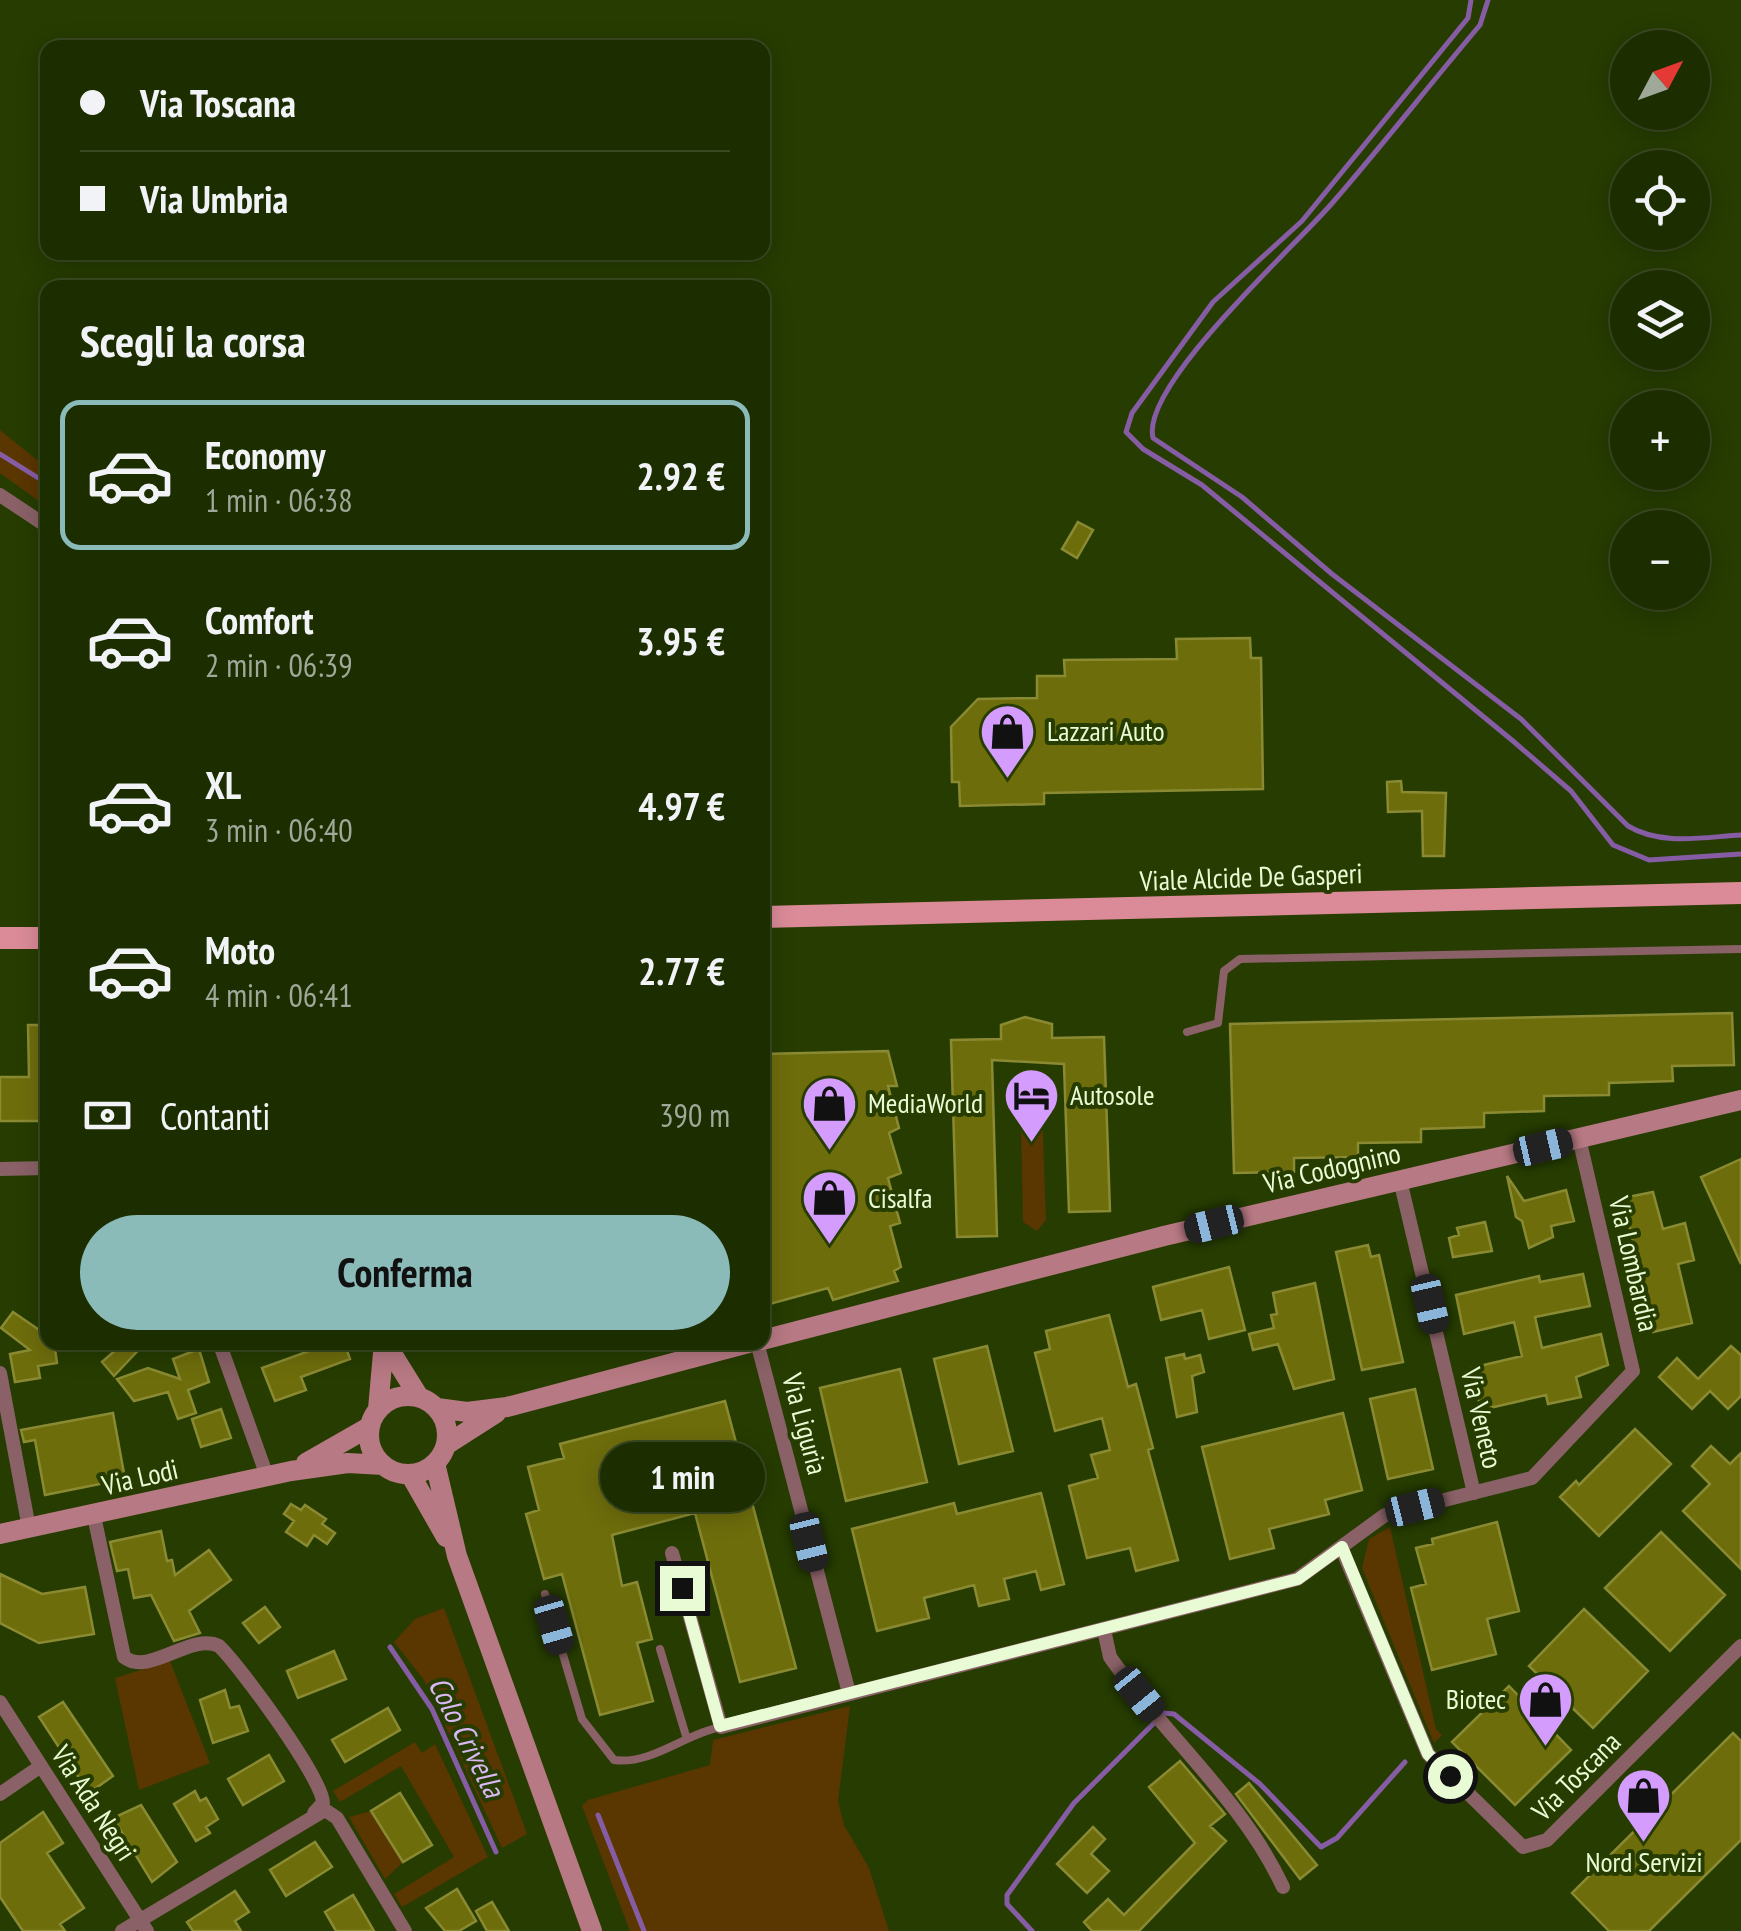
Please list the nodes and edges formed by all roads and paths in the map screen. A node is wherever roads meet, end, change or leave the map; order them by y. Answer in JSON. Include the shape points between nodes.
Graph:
{"nodes":[{"id":1,"x":0,"y":495,"type":"edge"},
{"id":2,"x":40,"y":522,"type":"edge"},
{"id":3,"x":1741,"y":893,"type":"edge"},
{"id":4,"x":770,"y":918,"type":"edge"},
{"id":5,"x":40,"y":935,"type":"edge"},
{"id":6,"x":7,"y":938,"type":"edge"},
{"id":7,"x":1741,"y":948,"type":"edge"},
{"id":8,"x":1187,"y":1032,"type":"dead end"},
{"id":9,"x":1741,"y":1100,"type":"edge"},
{"id":10,"x":1579,"y":1138,"type":"junction"},
{"id":11,"x":40,"y":1168,"type":"edge"},
{"id":12,"x":0,"y":1169,"type":"edge"},
{"id":13,"x":1400,"y":1180,"type":"junction"},
{"id":14,"x":770,"y":1339,"type":"edge"},
{"id":15,"x":221,"y":1350,"type":"edge"},
{"id":16,"x":385,"y":1350,"type":"edge"},
{"id":17,"x":391,"y":1350,"type":"edge"},
{"id":18,"x":727,"y":1350,"type":"edge"},
{"id":19,"x":759,"y":1350,"type":"edge"},
{"id":20,"x":0,"y":1373,"type":"edge"},
{"id":21,"x":428,"y":1403,"type":"junction"},
{"id":22,"x":507,"y":1408,"type":"junction"},
{"id":23,"x":374,"y":1418,"type":"junction"},
{"id":24,"x":441,"y":1454,"type":"junction"},
{"id":25,"x":384,"y":1466,"type":"junction"},
{"id":26,"x":291,"y":1470,"type":"junction"},
{"id":27,"x":410,"y":1474,"type":"junction"},
{"id":28,"x":267,"y":1476,"type":"junction"},
{"id":29,"x":1474,"y":1492,"type":"junction"},
{"id":30,"x":94,"y":1516,"type":"junction"},
{"id":31,"x":29,"y":1528,"type":"junction"},
{"id":32,"x":0,"y":1534,"type":"edge"},
{"id":33,"x":1342,"y":1547,"type":"junction"},
{"id":34,"x":672,"y":1553,"type":"dead end"},
{"id":35,"x":457,"y":1556,"type":"junction"},
{"id":36,"x":545,"y":1594,"type":"dead end"},
{"id":37,"x":1104,"y":1630,"type":"junction"},
{"id":38,"x":1741,"y":1646,"type":"edge"},
{"id":39,"x":660,"y":1649,"type":"dead end"},
{"id":40,"x":849,"y":1693,"type":"junction"},
{"id":41,"x":0,"y":1702,"type":"edge"},
{"id":42,"x":720,"y":1726,"type":"junction"},
{"id":43,"x":686,"y":1736,"type":"junction"},
{"id":44,"x":41,"y":1766,"type":"junction"},
{"id":45,"x":0,"y":1794,"type":"edge"},
{"id":46,"x":314,"y":1812,"type":"junction"},
{"id":47,"x":1283,"y":1886,"type":"dead end"},
{"id":48,"x":141,"y":1927,"type":"edge"},
{"id":49,"x":122,"y":1931,"type":"edge"},
{"id":50,"x":405,"y":1931,"type":"edge"},
{"id":51,"x":592,"y":1931,"type":"edge"}],
"edges":[{"from":1,"to":2,"type":"street"},
{"from":3,"to":4,"type":"main road","name":"Viale Alcide De Gasperi"},
{"from":5,"to":6,"type":"main road"},
{"from":7,"to":8,"type":"lane","via":[[1240,959],[1224,971],[1218,1023]]},
{"from":9,"to":10,"type":"street","name":"Via Codognino"},
{"from":10,"to":13,"type":"street","name":"Via Codognino"},
{"from":10,"to":29,"type":"street","name":"Via Lombardia","via":[[1633,1371],[1532,1478]]},
{"from":11,"to":12,"type":"street"},
{"from":13,"to":14,"type":"street","name":"Via Codognino"},
{"from":13,"to":29,"type":"street","name":"Via Veneto"},
{"from":15,"to":28,"type":"street"},
{"from":16,"to":23,"type":"street"},
{"from":17,"to":21,"type":"street"},
{"from":18,"to":22,"type":"street","name":"Via Codognino"},
{"from":19,"to":40,"type":"street","name":"Via Liguria"},
{"from":20,"to":31,"type":"street"},
{"from":21,"to":22,"type":"street","name":"Via Codognino","via":[[466,1412]]},
{"from":21,"to":23,"type":"street","via":[[397,1397]]},
{"from":21,"to":24,"type":"street","via":[[444,1419]]},
{"from":22,"to":24,"type":"street","name":"Via Codognino"},
{"from":23,"to":25,"type":"street","via":[[371,1448]]},
{"from":23,"to":26,"type":"street","name":"Via Lodi"},
{"from":24,"to":27,"type":"street"},
{"from":24,"to":35,"type":"street"},
{"from":25,"to":26,"type":"street","name":"Via Lodi"},
{"from":25,"to":27,"type":"street"},
{"from":26,"to":28,"type":"street","name":"Via Lodi"},
{"from":27,"to":35,"type":"street"},
{"from":28,"to":30,"type":"street","name":"Via Lodi"},
{"from":29,"to":33,"type":"street","name":"Via Lombardia","via":[[1385,1515]]},
{"from":30,"to":31,"type":"street","name":"Via Lodi"},
{"from":30,"to":46,"type":"street","via":[[124,1658],[137,1662],[206,1643],[218,1646],[320,1789],[323,1804]]},
{"from":31,"to":32,"type":"street","name":"Via Lodi"},
{"from":33,"to":37,"type":"street","name":"Via Lombardia","via":[[1298,1579]]},
{"from":33,"to":38,"type":"street","name":"Via Toscana","via":[[1428,1754],[1523,1847],[1547,1840]]},
{"from":34,"to":42,"type":"street"},
{"from":35,"to":51,"type":"street"},
{"from":36,"to":43,"type":"lane","via":[[582,1719],[603,1750],[627,1761],[662,1752]]},
{"from":37,"to":40,"type":"street","name":"Via Lombardia"},
{"from":37,"to":47,"type":"street","via":[[1110,1657],[1238,1812]]},
{"from":39,"to":43,"type":"lane"},
{"from":40,"to":42,"type":"street","name":"Via Lombardia"},
{"from":41,"to":44,"type":"street","name":"Via Ada Negri"},
{"from":42,"to":43,"type":"lane"},
{"from":44,"to":45,"type":"street"},
{"from":44,"to":48,"type":"street","name":"Via Ada Negri"},
{"from":46,"to":48,"type":"street"},
{"from":46,"to":50,"type":"street","via":[[338,1818]]},
{"from":48,"to":49,"type":"street"}]}
